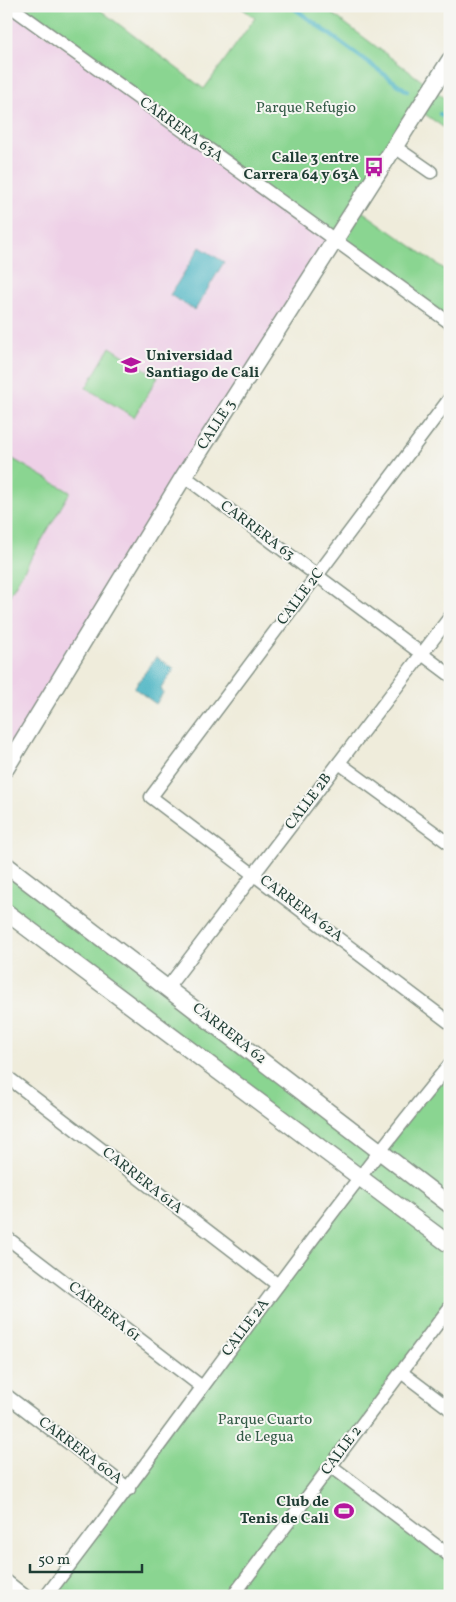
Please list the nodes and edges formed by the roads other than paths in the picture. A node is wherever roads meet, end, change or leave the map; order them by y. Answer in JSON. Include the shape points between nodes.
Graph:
{"nodes":[{"id":1,"x":14,"y":7,"type":"edge"},
{"id":2,"x":450,"y":60,"type":"edge"},
{"id":3,"x":395,"y":147,"type":"junction"},
{"id":4,"x":431,"y":172,"type":"dead end"},
{"id":5,"x":335,"y":240,"type":"junction"},
{"id":6,"x":450,"y":323,"type":"edge"},
{"id":7,"x":450,"y":398,"type":"edge"},
{"id":8,"x":184,"y":476,"type":"junction"},
{"id":9,"x":317,"y":576,"type":"junction"},
{"id":10,"x":450,"y":617,"type":"edge"},
{"id":11,"x":422,"y":654,"type":"junction"},
{"id":12,"x":450,"y":675,"type":"edge"},
{"id":13,"x":339,"y":763,"type":"junction"},
{"id":14,"x":6,"y":768,"type":"edge"},
{"id":15,"x":152,"y":796,"type":"joint"},
{"id":16,"x":450,"y":844,"type":"edge"},
{"id":17,"x":6,"y":865,"type":"edge"},
{"id":18,"x":254,"y":874,"type":"junction"},
{"id":19,"x":6,"y":912,"type":"edge"},
{"id":20,"x":168,"y":987,"type":"junction"},
{"id":21,"x":450,"y":1023,"type":"edge"},
{"id":22,"x":450,"y":1064,"type":"edge"},
{"id":23,"x":6,"y":1076,"type":"edge"},
{"id":24,"x":380,"y":1151,"type":"junction"},
{"id":25,"x":360,"y":1177,"type":"junction"},
{"id":26,"x":450,"y":1205,"type":"edge"},
{"id":27,"x":6,"y":1237,"type":"edge"},
{"id":28,"x":450,"y":1245,"type":"edge"},
{"id":29,"x":278,"y":1286,"type":"junction"},
{"id":30,"x":450,"y":1307,"type":"edge"},
{"id":31,"x":401,"y":1372,"type":"junction"},
{"id":32,"x":202,"y":1387,"type":"junction"},
{"id":33,"x":6,"y":1394,"type":"edge"},
{"id":34,"x":450,"y":1409,"type":"edge"},
{"id":35,"x":331,"y":1466,"type":"junction"},
{"id":36,"x":129,"y":1488,"type":"junction"},
{"id":37,"x":450,"y":1556,"type":"edge"},
{"id":38,"x":6,"y":1581,"type":"edge"},
{"id":39,"x":25,"y":1596,"type":"edge"},
{"id":40,"x":46,"y":1596,"type":"edge"},
{"id":41,"x":233,"y":1596,"type":"edge"}],
"edges":[{"from":1,"to":5,"type":"street","name":"CARRERA 63A"},
{"from":2,"to":3,"type":"street","name":"CALLE 3"},
{"from":3,"to":4,"type":"street"},
{"from":3,"to":5,"type":"street","name":"CALLE 3"},
{"from":5,"to":6,"type":"street","name":"CARRERA 63A"},
{"from":5,"to":8,"type":"street","name":"CALLE 3"},
{"from":7,"to":9,"type":"street","name":"CALLE 2C"},
{"from":8,"to":9,"type":"street","name":"CARRERA 63"},
{"from":8,"to":14,"type":"street","name":"CALLE 3"},
{"from":9,"to":11,"type":"street","name":"CARRERA 63"},
{"from":9,"to":15,"type":"street","name":"CALLE 2C"},
{"from":10,"to":11,"type":"street","name":"CALLE 2B"},
{"from":11,"to":12,"type":"street","name":"CARRERA 63"},
{"from":11,"to":13,"type":"street","name":"CALLE 2B"},
{"from":13,"to":16,"type":"street"},
{"from":13,"to":18,"type":"street","name":"CALLE 2B"},
{"from":15,"to":18,"type":"street","name":"CARRERA 62A"},
{"from":17,"to":20,"type":"street","name":"CARRERA 62"},
{"from":18,"to":20,"type":"street","name":"CALLE 2B"},
{"from":18,"to":21,"type":"street","name":"CARRERA 62A"},
{"from":19,"to":25,"type":"street"},
{"from":20,"to":24,"type":"street","name":"CARRERA 62"},
{"from":22,"to":24,"type":"street","name":"CALLE 2A"},
{"from":23,"to":29,"type":"street","name":"CARRERA 61A"},
{"from":24,"to":25,"type":"street","name":"CALLE 2A"},
{"from":24,"to":26,"type":"street","name":"CARRERA 62"},
{"from":25,"to":28,"type":"street"},
{"from":25,"to":29,"type":"street","name":"CALLE 2A"},
{"from":27,"to":32,"type":"street","name":"CARRERA 61"},
{"from":29,"to":32,"type":"street","name":"CALLE 2A"},
{"from":30,"to":31,"type":"street","name":"CALLE 2"},
{"from":31,"to":34,"type":"street"},
{"from":31,"to":35,"type":"street","name":"CALLE 2"},
{"from":32,"to":36,"type":"street","name":"CALLE 2A"},
{"from":33,"to":36,"type":"street","name":"CARRERA 60A"},
{"from":35,"to":37,"type":"street"},
{"from":35,"to":41,"type":"street","name":"CALLE 2"},
{"from":36,"to":40,"type":"street","name":"CALLE 2A"},
{"from":38,"to":39,"type":"street"}]}
